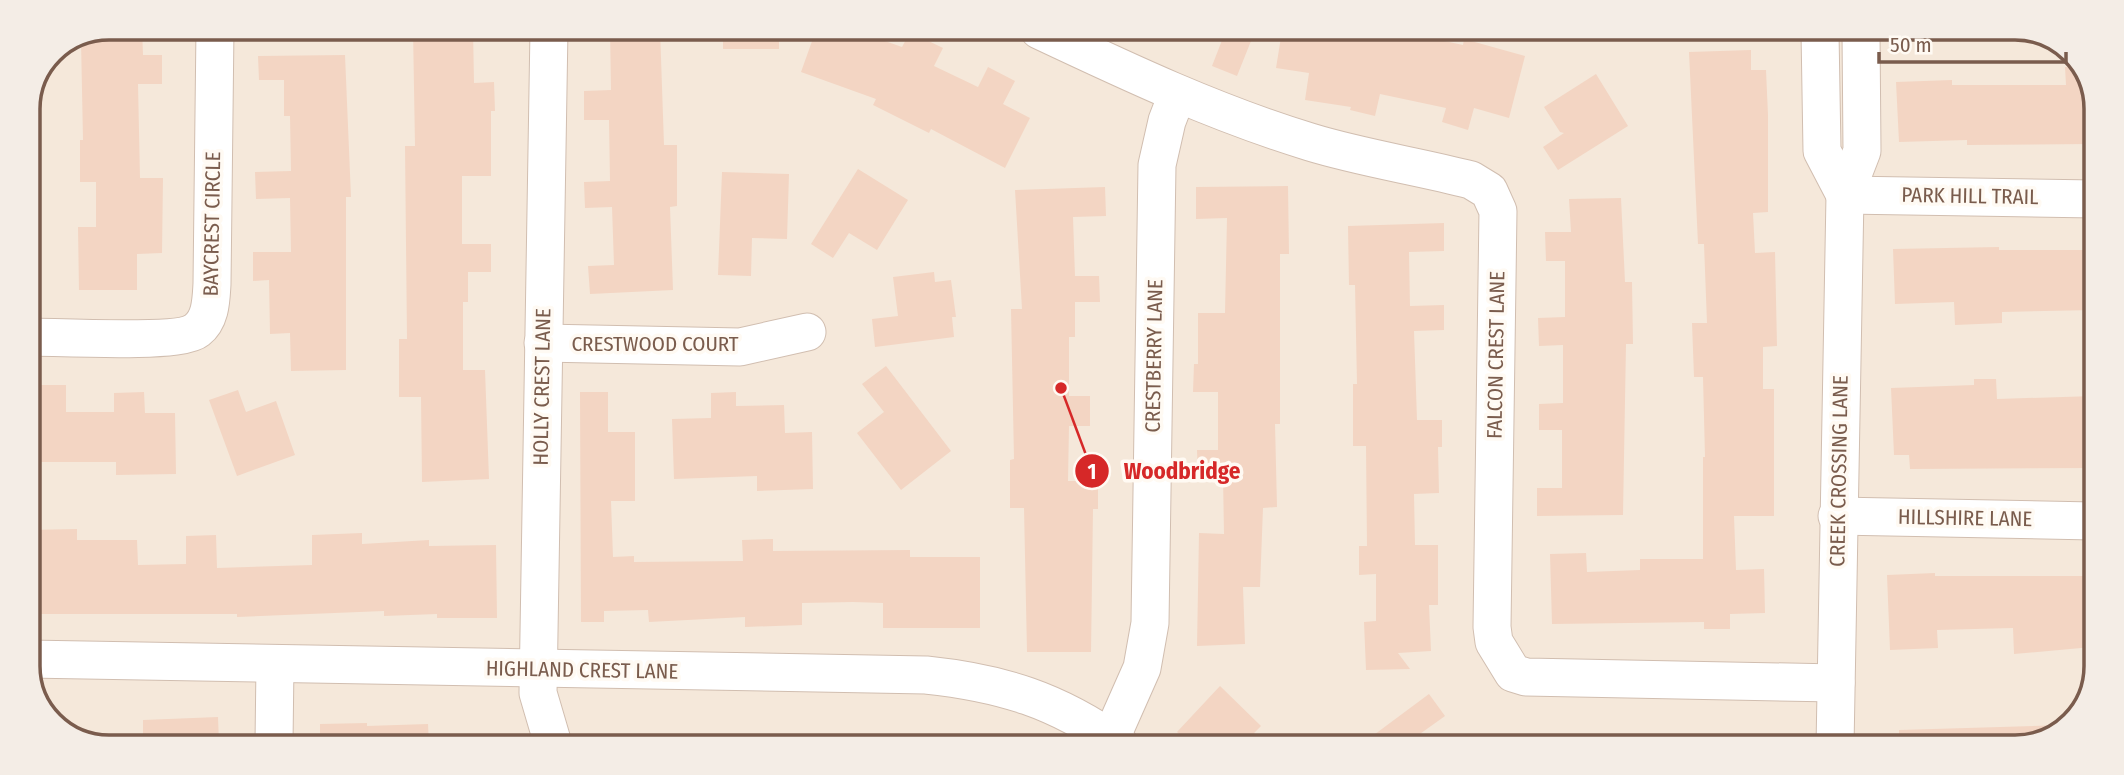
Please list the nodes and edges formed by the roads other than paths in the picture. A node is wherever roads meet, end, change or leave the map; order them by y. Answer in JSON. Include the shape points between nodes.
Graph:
{"nodes":[{"id":1,"x":215,"y":40,"type":"edge"},
{"id":2,"x":548,"y":40,"type":"edge"},
{"id":3,"x":1060,"y":40,"type":"edge"},
{"id":4,"x":1820,"y":40,"type":"edge"},
{"id":5,"x":1861,"y":40,"type":"edge"},
{"id":6,"x":1177,"y":95,"type":"junction"},
{"id":7,"x":1845,"y":195,"type":"junction"},
{"id":8,"x":2084,"y":199,"type":"edge"},
{"id":9,"x":807,"y":332,"type":"dead end"},
{"id":10,"x":40,"y":337,"type":"edge"},
{"id":11,"x":542,"y":343,"type":"junction"},
{"id":12,"x":1837,"y":516,"type":"junction"},
{"id":13,"x":2084,"y":521,"type":"edge"},
{"id":14,"x":40,"y":659,"type":"edge"},
{"id":15,"x":275,"y":664,"type":"junction"},
{"id":16,"x":538,"y":669,"type":"junction"},
{"id":17,"x":1836,"y":683,"type":"junction"},
{"id":18,"x":274,"y":735,"type":"edge"},
{"id":19,"x":550,"y":735,"type":"edge"},
{"id":20,"x":1105,"y":735,"type":"edge"},
{"id":21,"x":1118,"y":735,"type":"edge"},
{"id":22,"x":1835,"y":735,"type":"edge"}],
"edges":[{"from":1,"to":10,"type":"street","name":"BAYCREST CIRCLE","via":[[212,284],[207,318],[198,330],[174,337]]},
{"from":2,"to":11,"type":"street","name":"HOLLY CREST LANE"},
{"from":3,"to":6,"type":"street","name":"FALCON CREST LANE"},
{"from":4,"to":7,"type":"street","name":"CREEK CROSSING LANE","via":[[1822,151]]},
{"from":5,"to":7,"type":"street","name":"CREEK CROSSING LANE","via":[[1862,151]]},
{"from":6,"to":17,"type":"street","name":"FALCON CREST LANE","via":[[1312,142],[1471,180],[1489,191],[1498,211],[1492,627],[1494,642],[1513,673]]},
{"from":6,"to":21,"type":"street","name":"CRESTBERRY LANE","via":[[1157,165],[1150,624],[1142,668]]},
{"from":7,"to":8,"type":"street","name":"PARK HILL TRAIL"},
{"from":7,"to":12,"type":"street","name":"CREEK CROSSING LANE"},
{"from":9,"to":11,"type":"street","name":"CRESTWOOD COURT","via":[[740,346]]},
{"from":11,"to":16,"type":"street","name":"HOLLY CREST LANE"},
{"from":12,"to":13,"type":"street","name":"HILLSHIRE LANE"},
{"from":12,"to":17,"type":"street","name":"CREEK CROSSING LANE"},
{"from":14,"to":15,"type":"street","name":"HIGHLAND CREST LANE"},
{"from":15,"to":16,"type":"street","name":"HIGHLAND CREST LANE"},
{"from":15,"to":18,"type":"street"},
{"from":16,"to":19,"type":"street","name":"HOLLY CREST LANE","via":[[538,693]]},
{"from":16,"to":20,"type":"street","name":"HIGHLAND CREST LANE","via":[[926,675],[984,681],[1072,714]]},
{"from":17,"to":22,"type":"street","name":"CREEK CROSSING LANE"}]}
